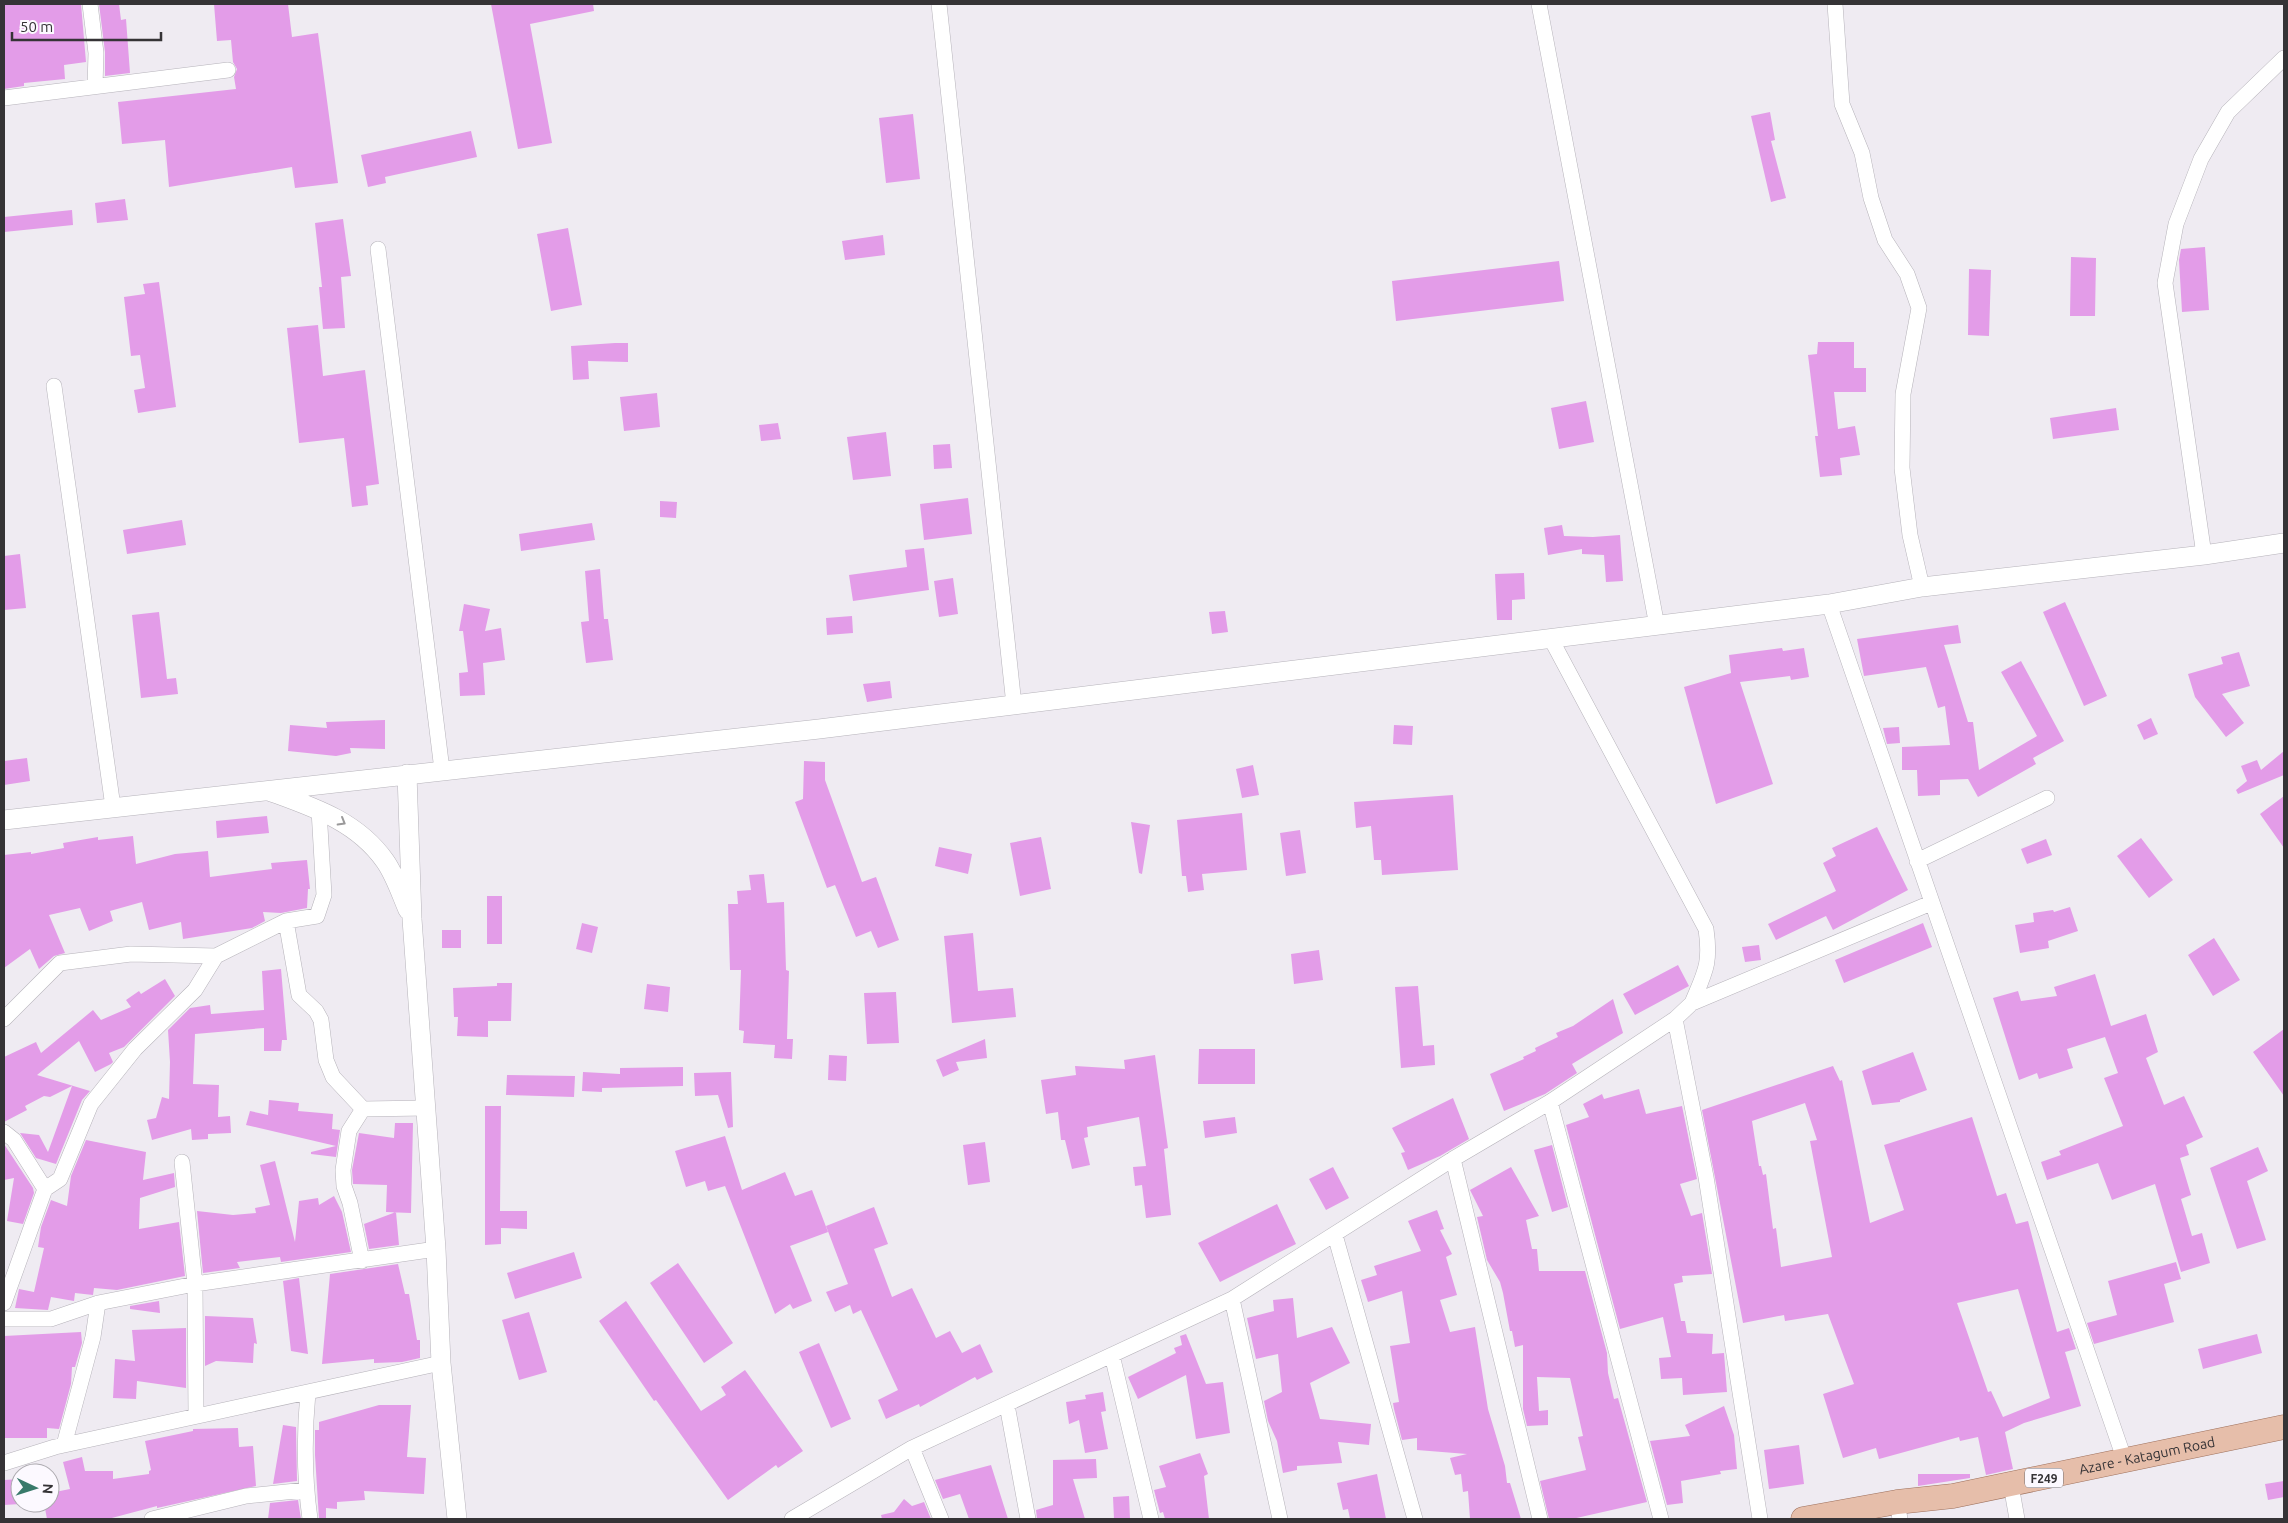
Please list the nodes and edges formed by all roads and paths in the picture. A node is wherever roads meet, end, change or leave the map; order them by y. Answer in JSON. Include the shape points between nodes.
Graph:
{"nodes":[{"id":1,"x":90,"y":4,"type":"edge"},
{"id":2,"x":939,"y":4,"type":"edge"},
{"id":3,"x":1539,"y":4,"type":"edge"},
{"id":4,"x":1835,"y":4,"type":"edge"},
{"id":5,"x":2284,"y":58,"type":"edge"},
{"id":6,"x":228,"y":70,"type":"dead end"},
{"id":7,"x":95,"y":86,"type":"junction"},
{"id":8,"x":4,"y":98,"type":"edge"},
{"id":9,"x":378,"y":249,"type":"dead end"},
{"id":10,"x":54,"y":386,"type":"dead end"},
{"id":11,"x":2284,"y":543,"type":"edge"},
{"id":12,"x":2204,"y":556,"type":"junction"},
{"id":13,"x":1922,"y":587,"type":"junction"},
{"id":14,"x":1829,"y":604,"type":"junction"},
{"id":15,"x":1657,"y":626,"type":"junction"},
{"id":16,"x":1551,"y":638,"type":"junction"},
{"id":17,"x":1014,"y":705,"type":"junction"},
{"id":18,"x":442,"y":770,"type":"junction"},
{"id":19,"x":407,"y":774,"type":"junction"},
{"id":20,"x":265,"y":790,"type":"junction"},
{"id":21,"x":2047,"y":798,"type":"dead end"},
{"id":22,"x":113,"y":807,"type":"junction"},
{"id":23,"x":319,"y":810,"type":"junction"},
{"id":24,"x":4,"y":820,"type":"edge"},
{"id":25,"x":1917,"y":861,"type":"junction"},
{"id":26,"x":1932,"y":903,"type":"junction"},
{"id":27,"x":412,"y":919,"type":"junction"},
{"id":28,"x":286,"y":921,"type":"junction"},
{"id":29,"x":216,"y":956,"type":"junction"},
{"id":30,"x":1707,"y":968,"type":"junction"},
{"id":31,"x":1719,"y":992,"type":"junction"},
{"id":32,"x":1692,"y":1003,"type":"junction"},
{"id":33,"x":4,"y":1019,"type":"edge"},
{"id":34,"x":1675,"y":1019,"type":"junction"},
{"id":35,"x":1550,"y":1102,"type":"junction"},
{"id":36,"x":426,"y":1108,"type":"junction"},
{"id":37,"x":363,"y":1109,"type":"junction"},
{"id":38,"x":4,"y":1132,"type":"edge"},
{"id":39,"x":1453,"y":1159,"type":"junction"},
{"id":40,"x":182,"y":1162,"type":"dead end"},
{"id":41,"x":45,"y":1189,"type":"junction"},
{"id":42,"x":1335,"y":1235,"type":"junction"},
{"id":43,"x":436,"y":1250,"type":"junction"},
{"id":44,"x":362,"y":1261,"type":"junction"},
{"id":45,"x":195,"y":1284,"type":"junction"},
{"id":46,"x":1232,"y":1299,"type":"junction"},
{"id":47,"x":98,"y":1302,"type":"junction"},
{"id":48,"x":4,"y":1303,"type":"edge"},
{"id":49,"x":4,"y":1320,"type":"edge"},
{"id":50,"x":1112,"y":1355,"type":"junction"},
{"id":51,"x":441,"y":1362,"type":"junction"},
{"id":52,"x":308,"y":1392,"type":"junction"},
{"id":53,"x":1006,"y":1405,"type":"junction"},
{"id":54,"x":196,"y":1416,"type":"junction"},
{"id":55,"x":2284,"y":1428,"type":"edge"},
{"id":56,"x":64,"y":1445,"type":"junction"},
{"id":57,"x":912,"y":1448,"type":"junction"},
{"id":58,"x":2125,"y":1461,"type":"junction"},
{"id":59,"x":4,"y":1463,"type":"edge"},
{"id":60,"x":2011,"y":1485,"type":"junction"},
{"id":61,"x":306,"y":1490,"type":"junction"},
{"id":62,"x":1898,"y":1511,"type":"edge"},
{"id":63,"x":799,"y":1517,"type":"edge"},
{"id":64,"x":152,"y":1519,"type":"edge"},
{"id":65,"x":310,"y":1519,"type":"edge"},
{"id":66,"x":457,"y":1519,"type":"edge"},
{"id":67,"x":941,"y":1519,"type":"edge"},
{"id":68,"x":1028,"y":1519,"type":"edge"},
{"id":69,"x":1151,"y":1519,"type":"edge"},
{"id":70,"x":1280,"y":1519,"type":"edge"},
{"id":71,"x":1415,"y":1519,"type":"edge"},
{"id":72,"x":1540,"y":1519,"type":"edge"},
{"id":73,"x":1662,"y":1519,"type":"edge"},
{"id":74,"x":1760,"y":1519,"type":"edge"},
{"id":75,"x":1803,"y":1519,"type":"edge"},
{"id":76,"x":2018,"y":1519,"type":"edge"}],
"edges":[{"from":1,"to":7,"type":"street","via":[[96,53]]},
{"from":2,"to":17,"type":"street"},
{"from":3,"to":15,"type":"street"},
{"from":4,"to":13,"type":"street","via":[[1842,104],[1862,153],[1884,240],[1906,274],[1919,308],[1903,394],[1902,468],[1910,535]]},
{"from":5,"to":12,"type":"street","via":[[2228,112],[2201,160],[2176,224],[2165,283]]},
{"from":6,"to":7,"type":"street"},
{"from":7,"to":8,"type":"street"},
{"from":9,"to":18,"type":"street"},
{"from":10,"to":22,"type":"street"},
{"from":11,"to":12,"type":"street"},
{"from":12,"to":13,"type":"street"},
{"from":13,"to":14,"type":"street"},
{"from":14,"to":15,"type":"street"},
{"from":14,"to":25,"type":"street"},
{"from":15,"to":16,"type":"street"},
{"from":16,"to":17,"type":"street"},
{"from":16,"to":30,"type":"street","via":[[1706,929],[1710,952]]},
{"from":17,"to":18,"type":"street"},
{"from":18,"to":19,"type":"street"},
{"from":19,"to":20,"type":"street"},
{"from":19,"to":27,"type":"street"},
{"from":20,"to":22,"type":"street"},
{"from":20,"to":23,"type":"street"},
{"from":21,"to":25,"type":"street"},
{"from":22,"to":24,"type":"street"},
{"from":23,"to":27,"type":"street","one_way":true,"via":[[365,837],[386,862]]},
{"from":23,"to":28,"type":"street","via":[[324,894],[317,916]]},
{"from":25,"to":26,"type":"street"},
{"from":26,"to":31,"type":"street"},
{"from":26,"to":58,"type":"street"},
{"from":27,"to":36,"type":"street"},
{"from":28,"to":29,"type":"street"},
{"from":28,"to":37,"type":"street","via":[[299,995],[321,1020],[326,1060],[333,1078]]},
{"from":29,"to":33,"type":"street","via":[[131,954],[60,964]]},
{"from":29,"to":41,"type":"street","via":[[196,990],[135,1049],[91,1104],[60,1179]]},
{"from":30,"to":31,"type":"street"},
{"from":30,"to":32,"type":"street"},
{"from":31,"to":32,"type":"street"},
{"from":32,"to":34,"type":"street"},
{"from":34,"to":35,"type":"street"},
{"from":34,"to":74,"type":"street","via":[[1706,1177]]},
{"from":35,"to":39,"type":"street"},
{"from":35,"to":73,"type":"street"},
{"from":36,"to":37,"type":"street"},
{"from":36,"to":43,"type":"street"},
{"from":37,"to":44,"type":"street","via":[[350,1131],[343,1170]]},
{"from":38,"to":41,"type":"street","via":[[14,1140]]},
{"from":39,"to":42,"type":"street"},
{"from":39,"to":72,"type":"street"},
{"from":40,"to":45,"type":"street"},
{"from":41,"to":48,"type":"street"},
{"from":42,"to":46,"type":"street"},
{"from":42,"to":71,"type":"street"},
{"from":43,"to":44,"type":"street"},
{"from":43,"to":51,"type":"street"},
{"from":44,"to":45,"type":"street"},
{"from":45,"to":47,"type":"street"},
{"from":45,"to":54,"type":"street"},
{"from":46,"to":50,"type":"street"},
{"from":46,"to":70,"type":"street"},
{"from":47,"to":49,"type":"street","via":[[51,1319]]},
{"from":47,"to":56,"type":"street","via":[[93,1337]]},
{"from":50,"to":53,"type":"street"},
{"from":50,"to":69,"type":"street"},
{"from":51,"to":52,"type":"street"},
{"from":51,"to":66,"type":"street"},
{"from":52,"to":54,"type":"street"},
{"from":52,"to":61,"type":"street","via":[[304,1437]]},
{"from":53,"to":57,"type":"street"},
{"from":53,"to":68,"type":"street"},
{"from":54,"to":56,"type":"street"},
{"from":55,"to":58,"type":"main road","name":"Azare - Katagum Road","number":"F249"},
{"from":56,"to":59,"type":"street"},
{"from":57,"to":63,"type":"street"},
{"from":57,"to":67,"type":"street"},
{"from":58,"to":60,"type":"main road","name":"Azare - Katagum Road","number":"F249"},
{"from":60,"to":62,"type":"main road","name":"Azare - Katagum Road","number":"F249"},
{"from":60,"to":76,"type":"street"},
{"from":61,"to":64,"type":"street","via":[[246,1496]]},
{"from":61,"to":65,"type":"street"},
{"from":62,"to":75,"type":"main road","name":"Azare - Katagum Road","number":"F249"}]}
